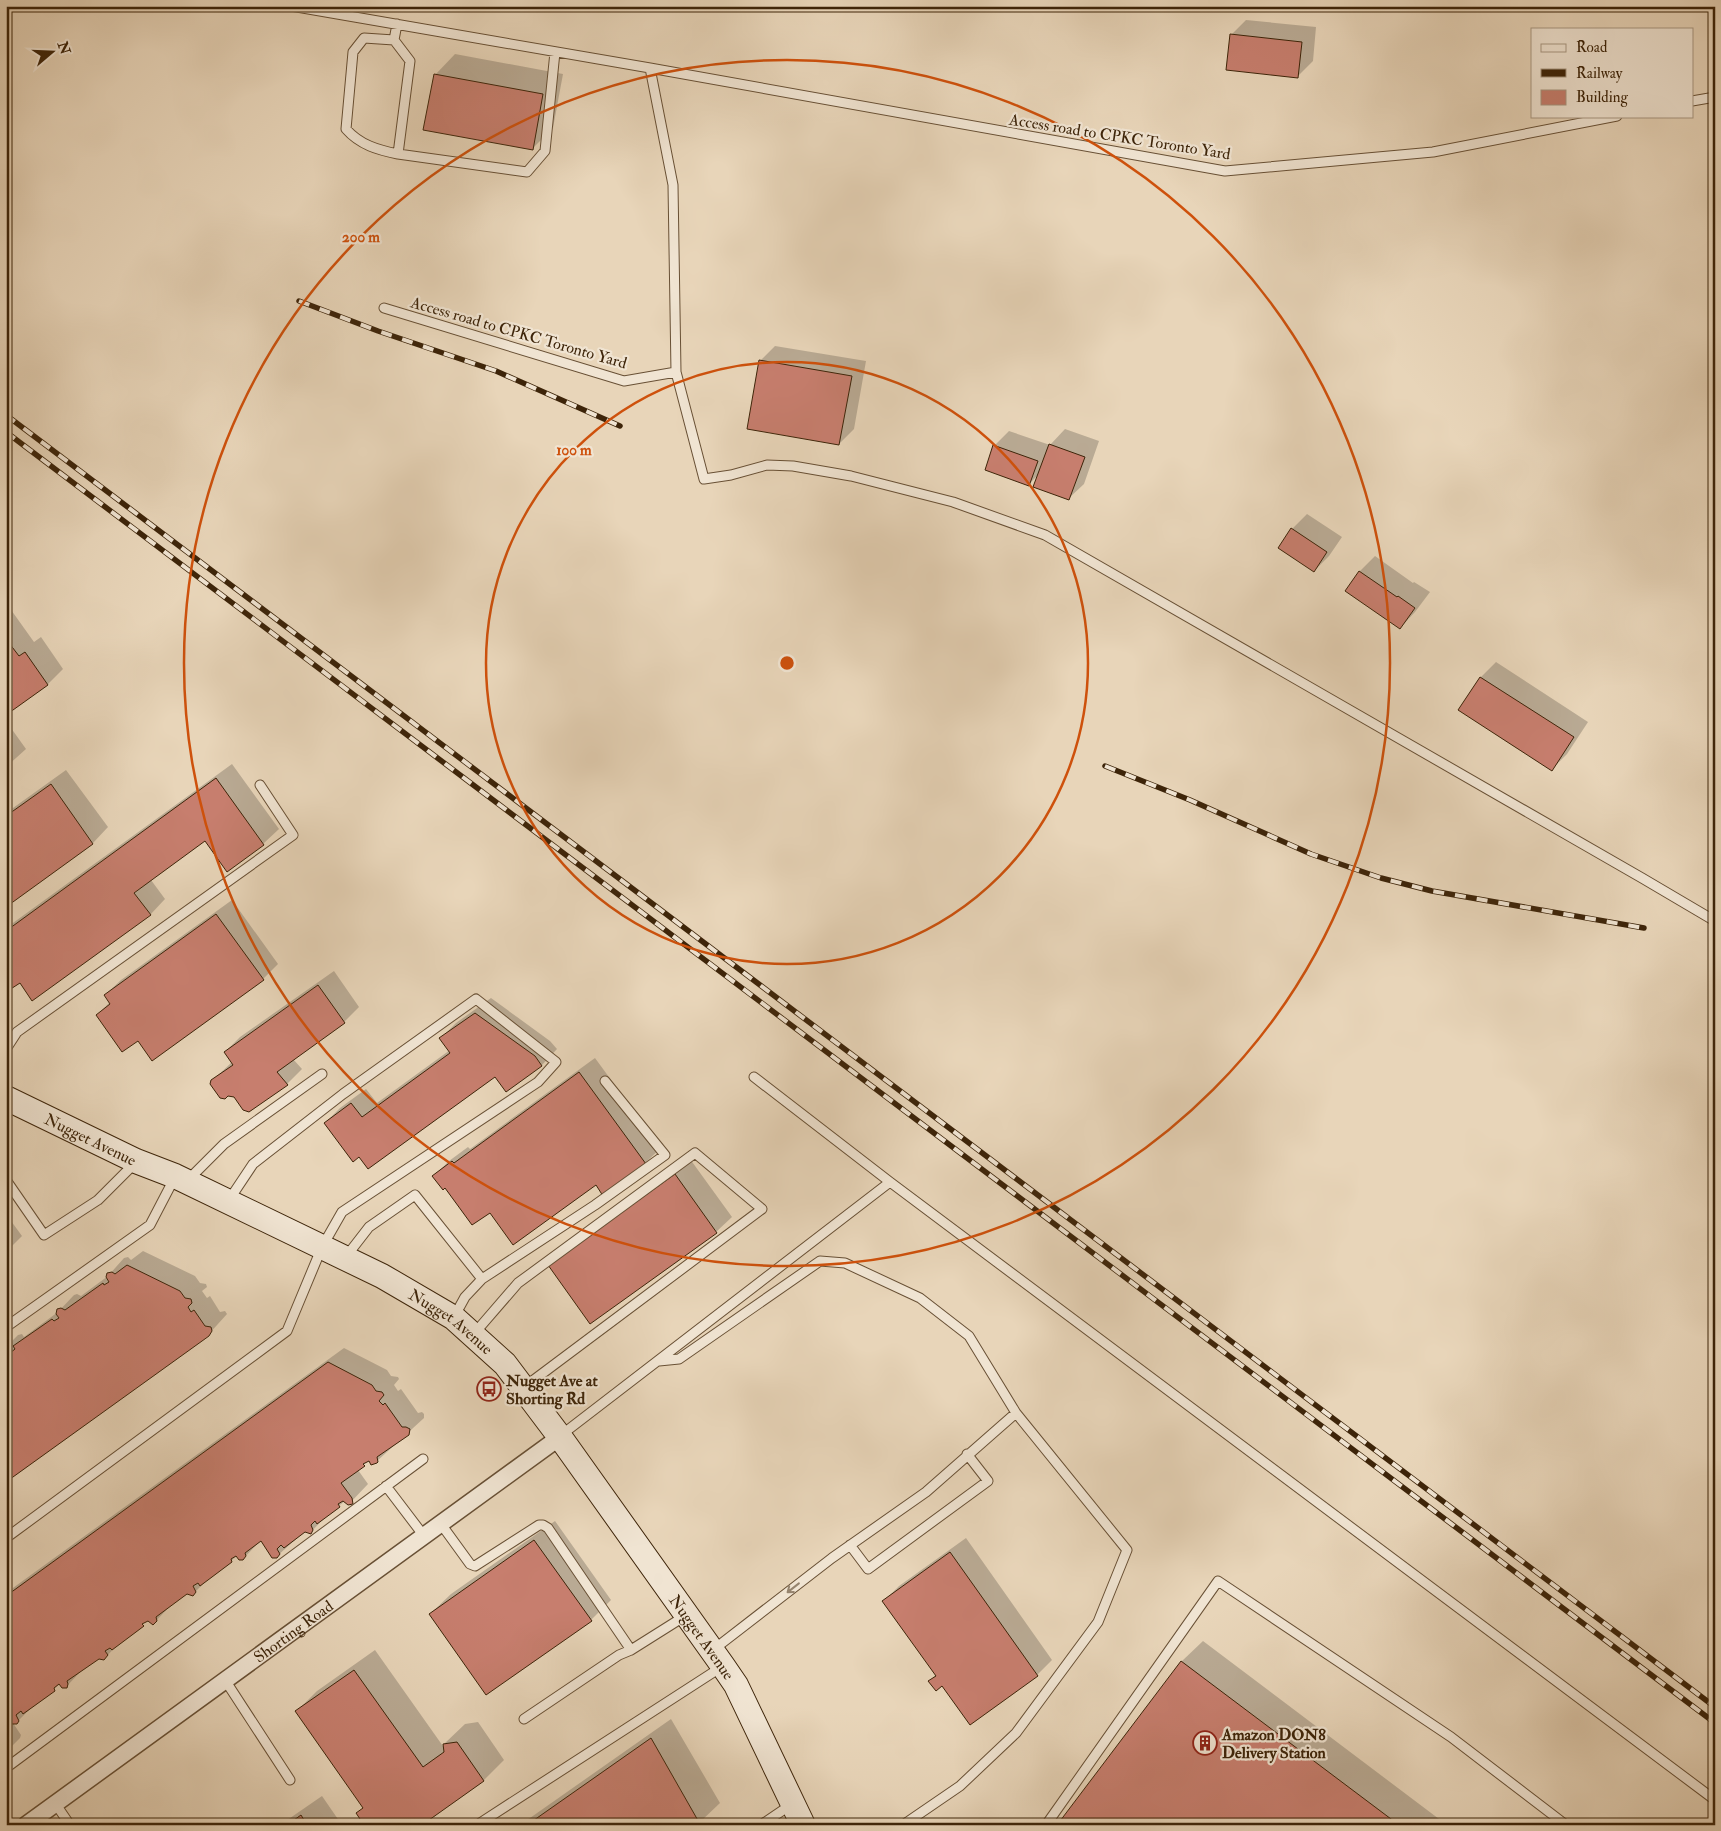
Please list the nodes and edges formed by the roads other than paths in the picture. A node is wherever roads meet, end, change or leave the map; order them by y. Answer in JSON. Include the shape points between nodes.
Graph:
{"nodes":[{"id":1,"x":291,"y":6,"type":"edge"},
{"id":2,"x":397,"y":24,"type":"junction"},
{"id":3,"x":394,"y":40,"type":"junction"},
{"id":4,"x":555,"y":52,"type":"junction"},
{"id":5,"x":650,"y":68,"type":"junction"},
{"id":6,"x":1715,"y":97,"type":"edge"},
{"id":7,"x":1694,"y":101,"type":"edge"},
{"id":8,"x":1607,"y":118,"type":"edge"},
{"id":9,"x":398,"y":154,"type":"junction"},
{"id":10,"x":384,"y":308,"type":"dead end"},
{"id":11,"x":676,"y":372,"type":"junction"},
{"id":12,"x":260,"y":785,"type":"dead end"},
{"id":13,"x":1715,"y":921,"type":"edge"},
{"id":14,"x":6,"y":1049,"type":"edge"},
{"id":15,"x":322,"y":1074,"type":"dead end"},
{"id":16,"x":754,"y":1077,"type":"dead end"},
{"id":17,"x":605,"y":1081,"type":"dead end"},
{"id":18,"x":6,"y":1098,"type":"edge"},
{"id":19,"x":136,"y":1161,"type":"junction"},
{"id":20,"x":181,"y":1179,"type":"junction"},
{"id":21,"x":6,"y":1180,"type":"edge"},
{"id":22,"x":890,"y":1182,"type":"junction"},
{"id":23,"x":227,"y":1202,"type":"junction"},
{"id":24,"x":322,"y":1247,"type":"junction"},
{"id":25,"x":345,"y":1258,"type":"junction"},
{"id":26,"x":482,"y":1279,"type":"junction"},
{"id":27,"x":454,"y":1318,"type":"junction"},
{"id":28,"x":6,"y":1327,"type":"edge"},
{"id":29,"x":473,"y":1335,"type":"junction"},
{"id":30,"x":659,"y":1361,"type":"junction"},
{"id":31,"x":523,"y":1389,"type":"junction"},
{"id":32,"x":1016,"y":1413,"type":"junction"},
{"id":33,"x":560,"y":1436,"type":"junction"},
{"id":34,"x":967,"y":1454,"type":"junction"},
{"id":35,"x":423,"y":1458,"type":"dead end"},
{"id":36,"x":386,"y":1486,"type":"junction"},
{"id":37,"x":441,"y":1524,"type":"junction"},
{"id":38,"x":424,"y":1536,"type":"junction"},
{"id":39,"x":6,"y":1538,"type":"edge"},
{"id":40,"x":850,"y":1545,"type":"junction"},
{"id":41,"x":688,"y":1614,"type":"junction"},
{"id":42,"x":631,"y":1650,"type":"junction"},
{"id":43,"x":718,"y":1658,"type":"junction"},
{"id":44,"x":225,"y":1680,"type":"junction"},
{"id":45,"x":524,"y":1719,"type":"dead end"},
{"id":46,"x":6,"y":1768,"type":"edge"},
{"id":47,"x":290,"y":1780,"type":"dead end"},
{"id":48,"x":1715,"y":1800,"type":"edge"},
{"id":49,"x":55,"y":1803,"type":"junction"},
{"id":50,"x":793,"y":1803,"type":"junction"},
{"id":51,"x":26,"y":1825,"type":"edge"},
{"id":52,"x":70,"y":1825,"type":"edge"},
{"id":53,"x":477,"y":1825,"type":"edge"},
{"id":54,"x":761,"y":1825,"type":"edge"},
{"id":55,"x":802,"y":1825,"type":"edge"},
{"id":56,"x":903,"y":1825,"type":"edge"},
{"id":57,"x":1046,"y":1825,"type":"edge"},
{"id":58,"x":1566,"y":1825,"type":"edge"}],
"edges":[{"from":1,"to":2,"type":"lane","name":"Access road to CPKC Toronto Yard"},
{"from":2,"to":3,"type":"lane"},
{"from":2,"to":4,"type":"lane","name":"Access road to CPKC Toronto Yard"},
{"from":3,"to":9,"type":"lane","via":[[410,61]]},
{"from":3,"to":9,"type":"lane","via":[[364,38],[353,52],[346,129],[367,146]]},
{"from":4,"to":5,"type":"lane","name":"Access road to CPKC Toronto Yard"},
{"from":4,"to":9,"type":"lane","via":[[544,151],[527,172]]},
{"from":5,"to":8,"type":"lane","name":"Access road to CPKC Toronto Yard","via":[[1225,171],[1433,152]]},
{"from":5,"to":11,"type":"lane","via":[[673,185]]},
{"from":6,"to":7,"type":"lane"},
{"from":10,"to":11,"type":"lane","name":"Access road to CPKC Toronto Yard","via":[[624,381]]},
{"from":11,"to":13,"type":"lane","via":[[704,479],[767,465],[842,474],[953,502],[1045,535]]},
{"from":12,"to":14,"type":"lane","via":[[293,835],[17,1032]]},
{"from":15,"to":20,"type":"lane"},
{"from":16,"to":22,"type":"lane"},
{"from":17,"to":26,"type":"lane","via":[[665,1155]]},
{"from":18,"to":19,"type":"street","name":"Nugget Avenue"},
{"from":19,"to":20,"type":"street","name":"Nugget Avenue"},
{"from":19,"to":21,"type":"lane","via":[[98,1200],[44,1235]]},
{"from":20,"to":23,"type":"street","name":"Nugget Avenue"},
{"from":20,"to":28,"type":"lane","via":[[150,1225]]},
{"from":22,"to":30,"type":"lane"},
{"from":22,"to":48,"type":"lane"},
{"from":23,"to":24,"type":"street","name":"Nugget Avenue"},
{"from":23,"to":24,"type":"lane","via":[[253,1164],[343,1094],[476,999],[556,1062],[538,1082],[342,1212]]},
{"from":24,"to":25,"type":"street","name":"Nugget Avenue"},
{"from":24,"to":39,"type":"lane","via":[[286,1331]]},
{"from":25,"to":26,"type":"lane","via":[[369,1227],[415,1195]]},
{"from":25,"to":27,"type":"street","name":"Nugget Avenue"},
{"from":26,"to":27,"type":"lane","via":[[465,1297]]},
{"from":27,"to":29,"type":"street","name":"Nugget Avenue"},
{"from":29,"to":31,"type":"street","name":"Nugget Avenue","via":[[505,1364]]},
{"from":29,"to":31,"type":"lane","via":[[518,1283],[695,1153],[762,1210]]},
{"from":30,"to":32,"type":"lane","via":[[679,1360],[820,1261],[846,1263],[920,1298],[969,1336]]},
{"from":30,"to":33,"type":"lane"},
{"from":31,"to":33,"type":"street","name":"Nugget Avenue"},
{"from":32,"to":34,"type":"lane"},
{"from":32,"to":56,"type":"lane","via":[[1127,1550],[1098,1622],[1016,1733],[960,1786]]},
{"from":33,"to":37,"type":"street","name":"Shorting Road"},
{"from":33,"to":41,"type":"street","name":"Nugget Avenue"},
{"from":34,"to":40,"type":"lane","via":[[926,1492]]},
{"from":34,"to":40,"type":"lane","via":[[988,1481],[868,1569]]},
{"from":35,"to":36,"type":"lane"},
{"from":36,"to":38,"type":"lane"},
{"from":36,"to":46,"type":"lane"},
{"from":37,"to":38,"type":"street","name":"Shorting Road"},
{"from":37,"to":42,"type":"lane","via":[[470,1564],[475,1566],[539,1525],[548,1528]]},
{"from":38,"to":44,"type":"street","name":"Shorting Road"},
{"from":40,"to":43,"type":"lane","one_way":true},
{"from":41,"to":42,"type":"lane"},
{"from":41,"to":43,"type":"street","name":"Nugget Avenue"},
{"from":42,"to":45,"type":"lane"},
{"from":43,"to":50,"type":"street","name":"Nugget Avenue","via":[[736,1685]]},
{"from":43,"to":53,"type":"lane"},
{"from":44,"to":47,"type":"lane"},
{"from":44,"to":49,"type":"street","name":"Shorting Road"},
{"from":49,"to":51,"type":"street","name":"Shorting Road"},
{"from":49,"to":52,"type":"lane"},
{"from":50,"to":54,"type":"lane"},
{"from":50,"to":55,"type":"street","name":"Nugget Avenue"},
{"from":57,"to":58,"type":"lane","via":[[1218,1581],[1451,1737]]}]}
